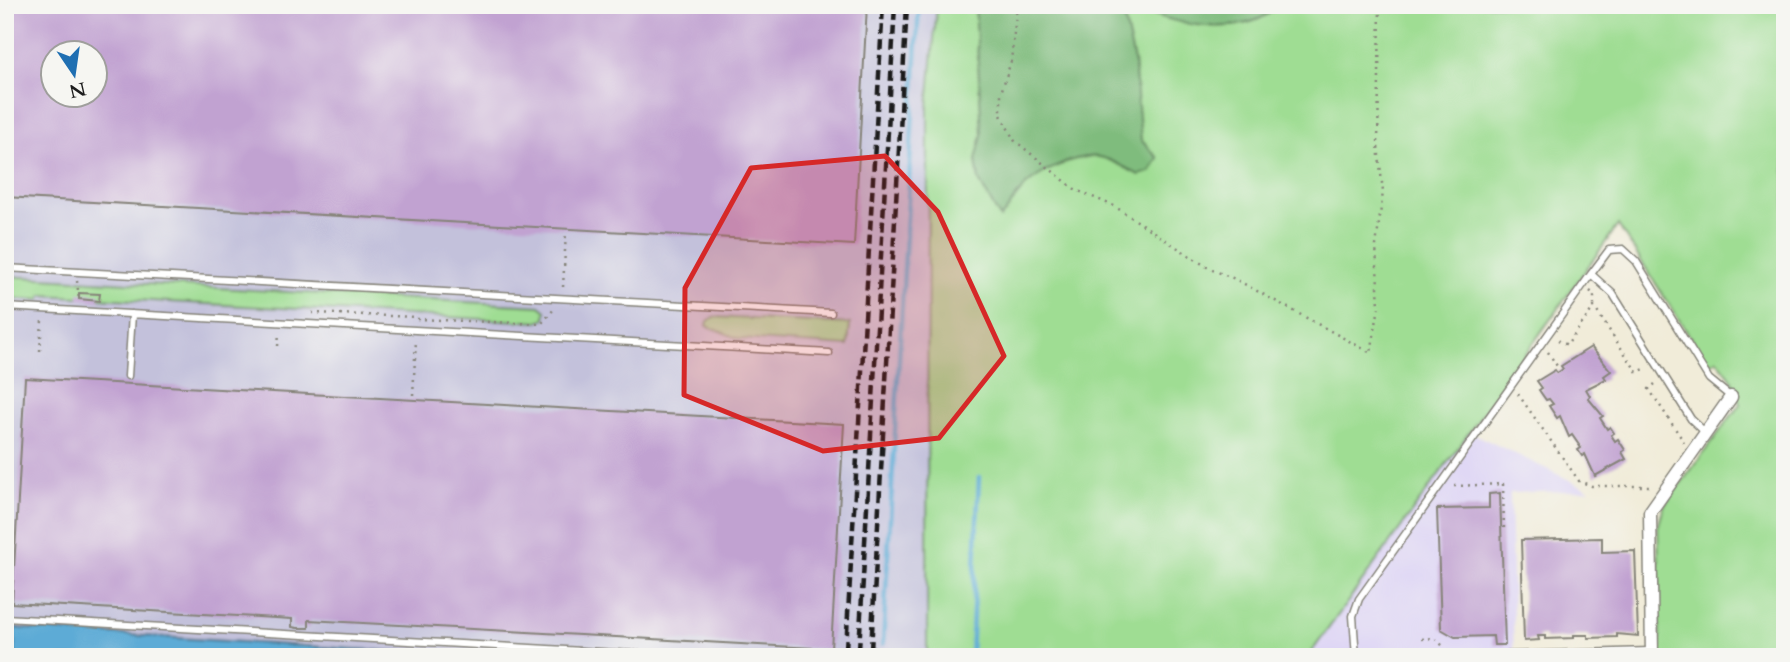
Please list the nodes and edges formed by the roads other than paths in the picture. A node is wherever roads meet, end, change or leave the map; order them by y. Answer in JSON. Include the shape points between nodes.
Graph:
{"nodes":[{"id":1,"x":5,"y":268,"type":"edge"},
{"id":2,"x":1591,"y":274,"type":"junction"},
{"id":3,"x":5,"y":307,"type":"edge"},
{"id":4,"x":831,"y":313,"type":"dead end"},
{"id":5,"x":132,"y":314,"type":"junction"},
{"id":6,"x":830,"y":353,"type":"dead end"},
{"id":7,"x":128,"y":376,"type":"dead end"},
{"id":8,"x":1731,"y":397,"type":"joint"},
{"id":9,"x":1707,"y":434,"type":"junction"},
{"id":10,"x":5,"y":618,"type":"edge"},
{"id":11,"x":1652,"y":654,"type":"edge"},
{"id":12,"x":687,"y":657,"type":"edge"},
{"id":13,"x":1356,"y":657,"type":"edge"},
{"id":14,"x":1441,"y":657,"type":"edge"}],
"edges":[{"from":1,"to":4,"type":"lane"},
{"from":2,"to":8,"type":"lane","via":[[1609,250],[1623,249],[1636,261],[1709,379]]},
{"from":2,"to":9,"type":"lane","via":[[1613,294],[1691,419]]},
{"from":2,"to":13,"type":"lane","via":[[1355,607]]},
{"from":3,"to":5,"type":"lane"},
{"from":5,"to":6,"type":"lane"},
{"from":5,"to":7,"type":"lane"},
{"from":8,"to":9,"type":"street"},
{"from":9,"to":11,"type":"street","via":[[1648,520]]},
{"from":10,"to":12,"type":"lane"},
{"from":11,"to":14,"type":"lane"}]}
